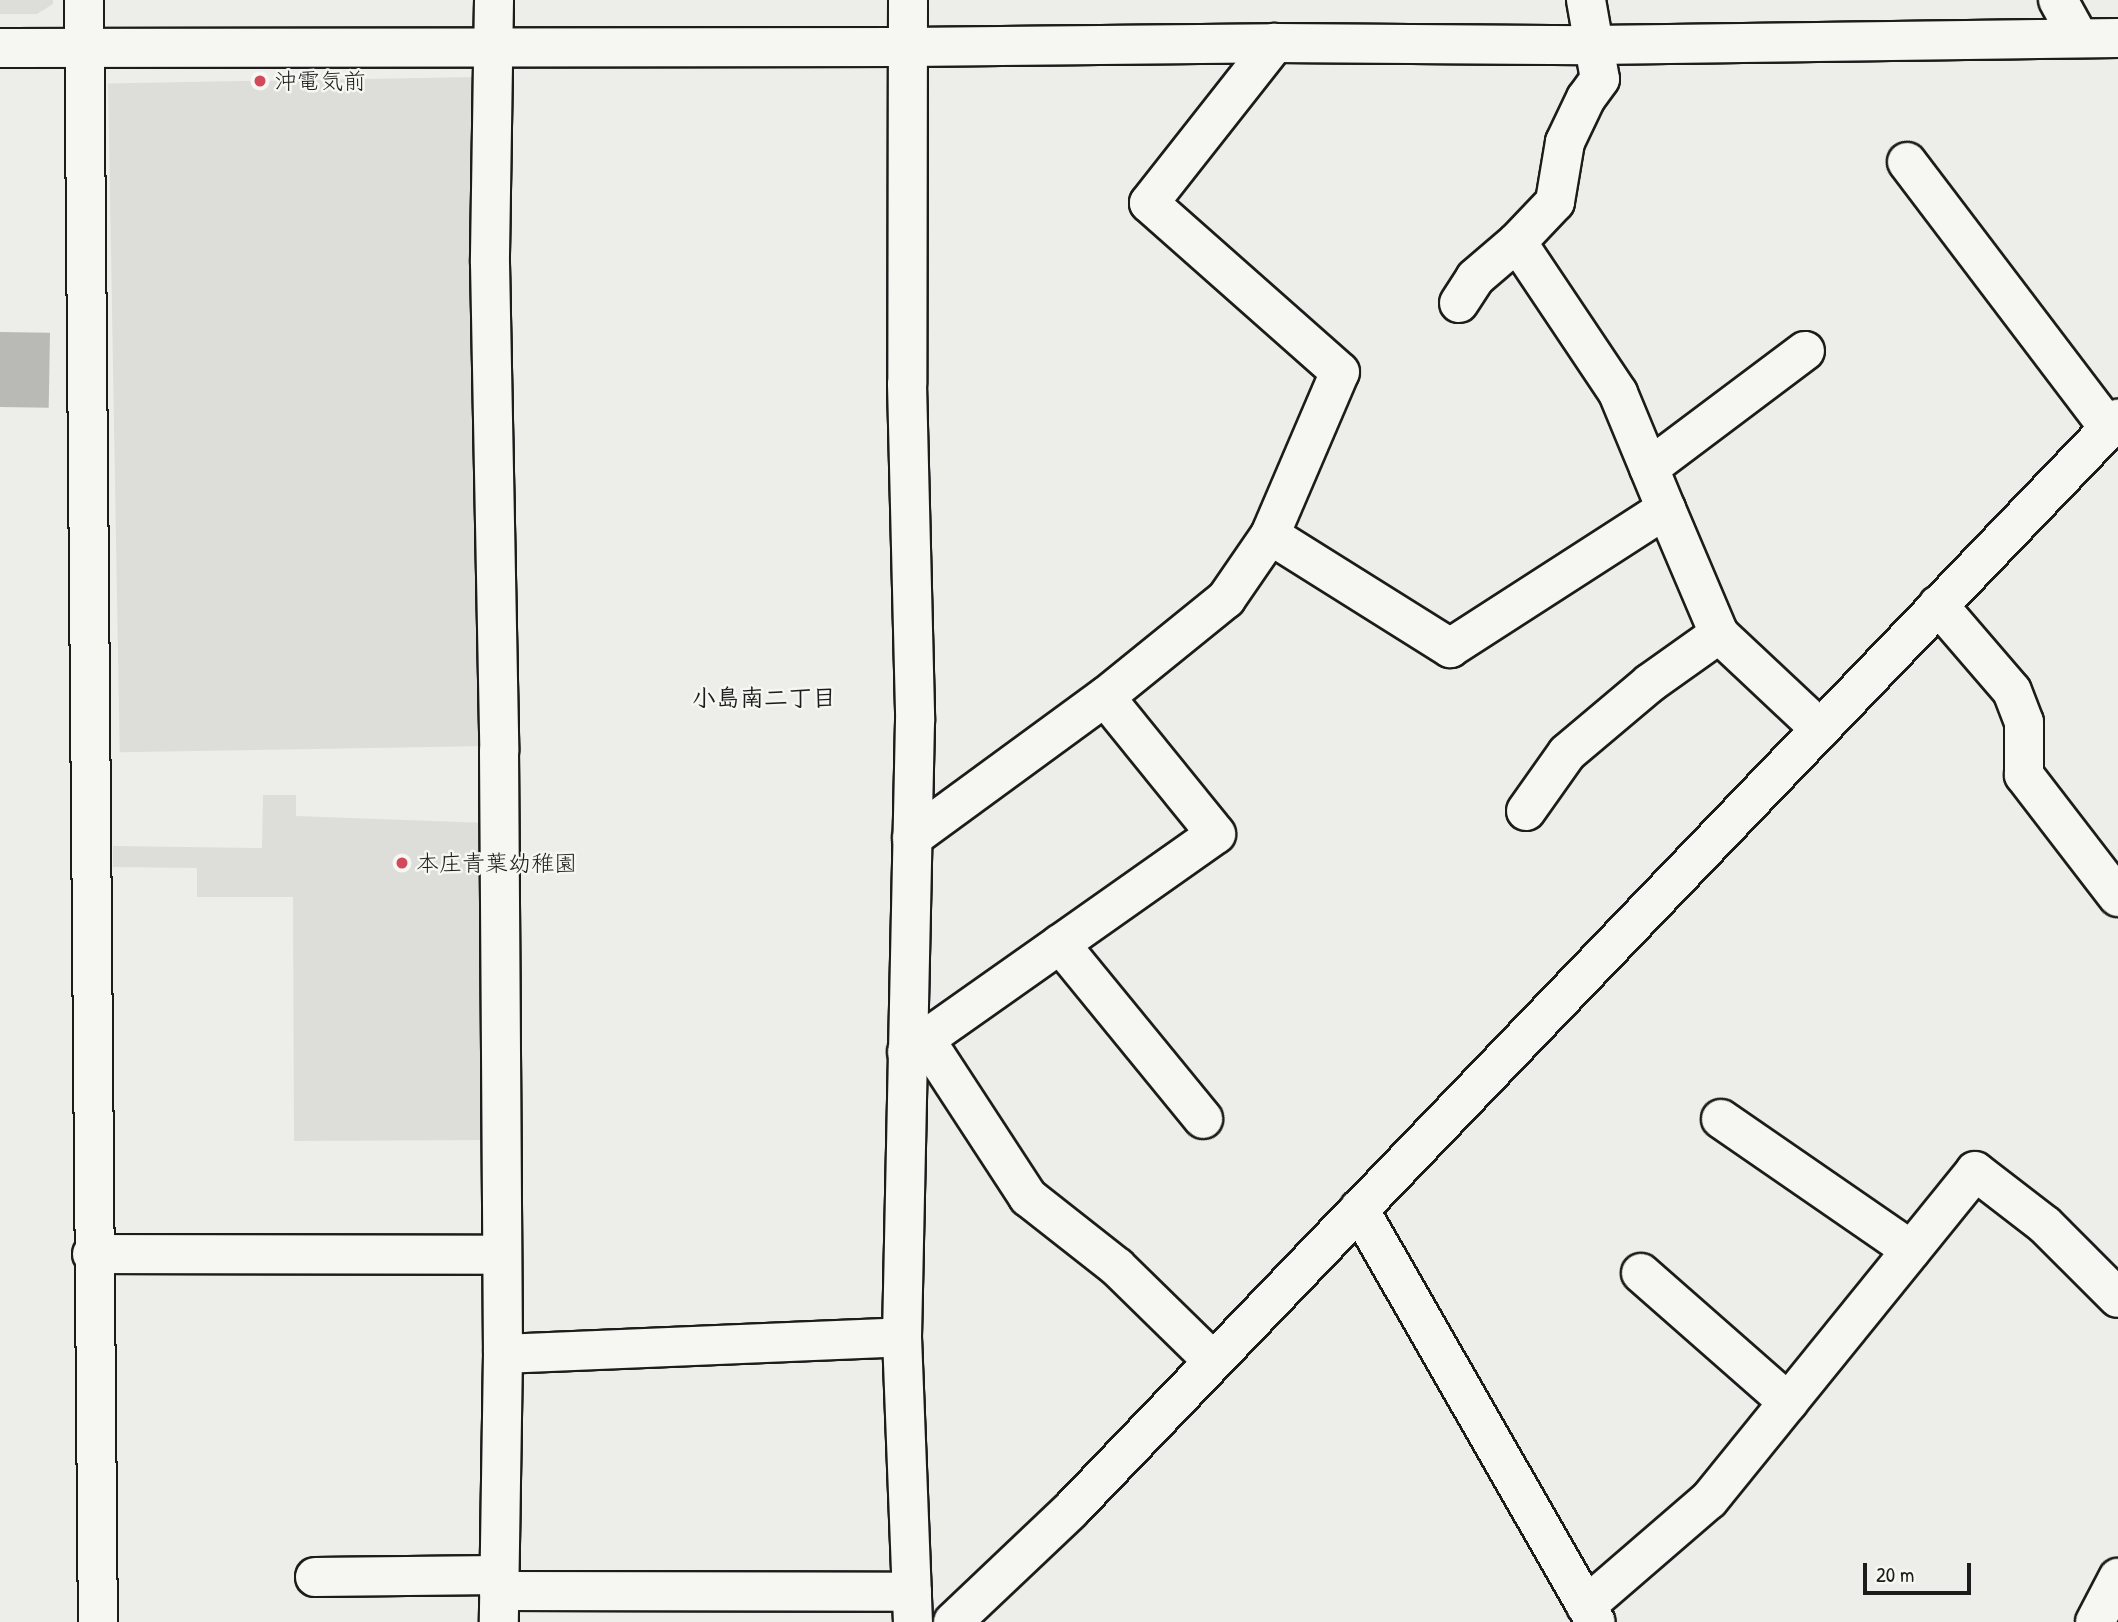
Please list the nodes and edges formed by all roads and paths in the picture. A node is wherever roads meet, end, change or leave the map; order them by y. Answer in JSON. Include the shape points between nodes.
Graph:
{"nodes":[{"id":1,"x":84,"y":0,"type":"edge"},
{"id":2,"x":494,"y":0,"type":"edge"},
{"id":3,"x":908,"y":0,"type":"edge"},
{"id":4,"x":1586,"y":0,"type":"edge"},
{"id":5,"x":2058,"y":0,"type":"edge"},
{"id":6,"x":2079,"y":38,"type":"junction"},
{"id":7,"x":2118,"y":38,"type":"edge"},
{"id":8,"x":1275,"y":43,"type":"junction"},
{"id":9,"x":1594,"y":45,"type":"junction"},
{"id":10,"x":495,"y":47,"type":"junction"},
{"id":11,"x":908,"y":47,"type":"junction"},
{"id":12,"x":0,"y":48,"type":"edge"},
{"id":13,"x":84,"y":48,"type":"junction"},
{"id":14,"x":1907,"y":162,"type":"dead end"},
{"id":15,"x":1517,"y":242,"type":"junction"},
{"id":16,"x":1459,"y":303,"type":"dead end"},
{"id":17,"x":1805,"y":351,"type":"dead end"},
{"id":18,"x":2114,"y":424,"type":"edge"},
{"id":19,"x":1649,"y":468,"type":"junction"},
{"id":20,"x":1666,"y":509,"type":"junction"},
{"id":21,"x":1270,"y":535,"type":"junction"},
{"id":22,"x":1938,"y":605,"type":"junction"},
{"id":23,"x":1719,"y":634,"type":"junction"},
{"id":24,"x":1105,"y":697,"type":"junction"},
{"id":25,"x":1820,"y":729,"type":"junction"},
{"id":26,"x":1526,"y":811,"type":"dead end"},
{"id":27,"x":912,"y":838,"type":"junction"},
{"id":28,"x":2118,"y":897,"type":"edge"},
{"id":29,"x":1060,"y":944,"type":"junction"},
{"id":30,"x":916,"y":1045,"type":"junction"},
{"id":31,"x":1203,"y":1119,"type":"dead end"},
{"id":32,"x":1721,"y":1119,"type":"dead end"},
{"id":33,"x":1359,"y":1209,"type":"junction"},
{"id":34,"x":1911,"y":1250,"type":"junction"},
{"id":35,"x":92,"y":1254,"type":"junction"},
{"id":36,"x":500,"y":1255,"type":"junction"},
{"id":37,"x":1641,"y":1273,"type":"dead end"},
{"id":38,"x":2118,"y":1297,"type":"edge"},
{"id":39,"x":902,"y":1337,"type":"junction"},
{"id":40,"x":503,"y":1354,"type":"junction"},
{"id":41,"x":1212,"y":1360,"type":"junction"},
{"id":42,"x":1788,"y":1402,"type":"junction"},
{"id":43,"x":315,"y":1577,"type":"dead end"},
{"id":44,"x":2118,"y":1578,"type":"edge"},
{"id":45,"x":499,"y":1596,"type":"edge"},
{"id":46,"x":912,"y":1607,"type":"edge"},
{"id":47,"x":1591,"y":1614,"type":"edge"},
{"id":48,"x":98,"y":1622,"type":"edge"},
{"id":49,"x":953,"y":1622,"type":"edge"},
{"id":50,"x":2095,"y":1622,"type":"edge"}],
"edges":[{"from":1,"to":13,"type":"street"},
{"from":2,"to":10,"type":"street"},
{"from":3,"to":11,"type":"street"},
{"from":4,"to":9,"type":"street"},
{"from":5,"to":6,"type":"street"},
{"from":6,"to":7,"type":"street"},
{"from":6,"to":9,"type":"street"},
{"from":8,"to":9,"type":"street"},
{"from":8,"to":11,"type":"street"},
{"from":8,"to":21,"type":"street","via":[[1149,203],[1340,372]]},
{"from":9,"to":15,"type":"street","via":[[1600,79],[1564,142],[1555,202]]},
{"from":10,"to":11,"type":"street"},
{"from":10,"to":13,"type":"street"},
{"from":10,"to":36,"type":"street","via":[[490,263],[499,765]]},
{"from":11,"to":27,"type":"street","via":[[907,384],[915,721]]},
{"from":12,"to":13,"type":"street"},
{"from":13,"to":35,"type":"street"},
{"from":14,"to":18,"type":"street"},
{"from":15,"to":16,"type":"street","via":[[1475,278]]},
{"from":15,"to":19,"type":"street","via":[[1618,393]]},
{"from":17,"to":19,"type":"street"},
{"from":18,"to":22,"type":"street"},
{"from":19,"to":20,"type":"street"},
{"from":20,"to":21,"type":"street","via":[[1450,648]]},
{"from":20,"to":23,"type":"street"},
{"from":21,"to":24,"type":"street","via":[[1226,599]]},
{"from":22,"to":25,"type":"street"},
{"from":22,"to":28,"type":"street","via":[[2012,691],[2024,722],[2024,775]]},
{"from":23,"to":25,"type":"street"},
{"from":23,"to":26,"type":"street","via":[[1650,683],[1567,753]]},
{"from":24,"to":27,"type":"street"},
{"from":24,"to":29,"type":"street","via":[[1216,834]]},
{"from":25,"to":33,"type":"street"},
{"from":27,"to":30,"type":"street"},
{"from":29,"to":30,"type":"street"},
{"from":29,"to":31,"type":"street"},
{"from":30,"to":39,"type":"street"},
{"from":30,"to":41,"type":"street","via":[[1028,1197],[1117,1267]]},
{"from":32,"to":34,"type":"street"},
{"from":33,"to":41,"type":"street"},
{"from":33,"to":47,"type":"street"},
{"from":34,"to":38,"type":"street","via":[[1975,1171],[2045,1225]]},
{"from":34,"to":42,"type":"street"},
{"from":35,"to":36,"type":"street"},
{"from":35,"to":48,"type":"street"},
{"from":36,"to":40,"type":"street"},
{"from":37,"to":42,"type":"street"},
{"from":39,"to":40,"type":"street"},
{"from":39,"to":46,"type":"street"},
{"from":40,"to":45,"type":"street"},
{"from":41,"to":49,"type":"street","via":[[1070,1511]]},
{"from":42,"to":47,"type":"street","via":[[1709,1500]]},
{"from":43,"to":45,"type":"street"},
{"from":44,"to":50,"type":"street"},
{"from":45,"to":46,"type":"street"}]}
